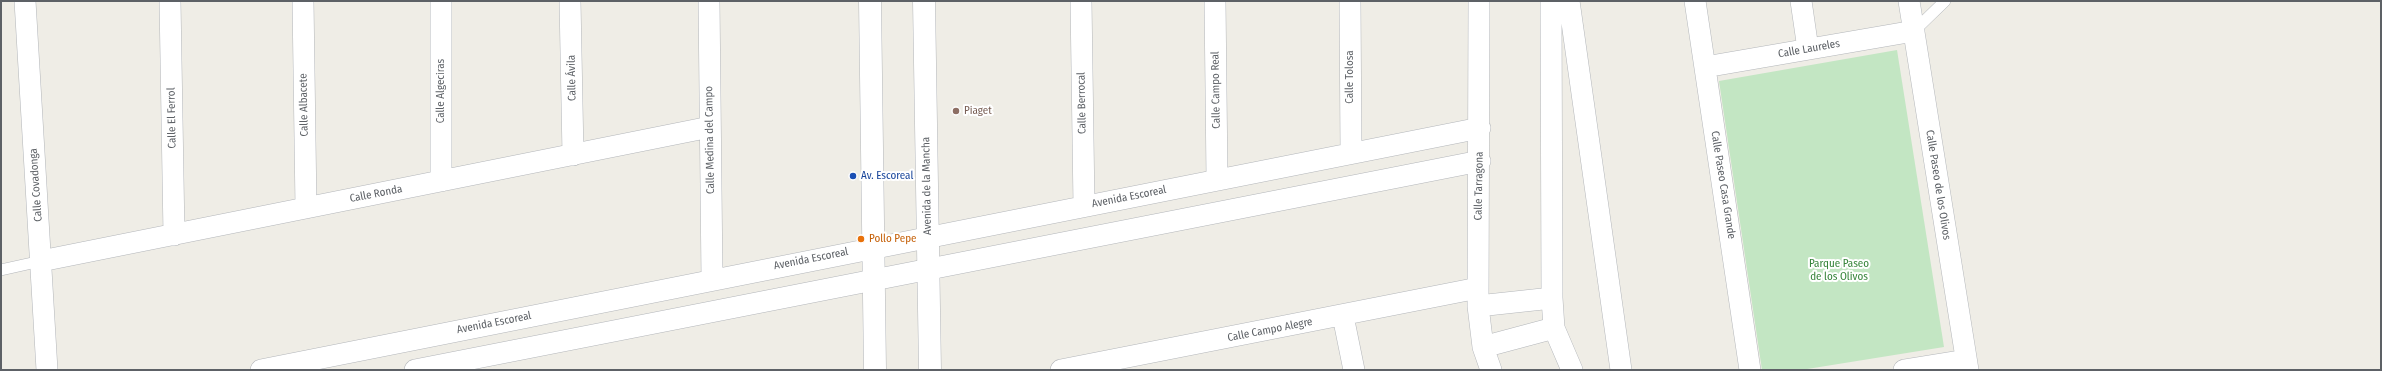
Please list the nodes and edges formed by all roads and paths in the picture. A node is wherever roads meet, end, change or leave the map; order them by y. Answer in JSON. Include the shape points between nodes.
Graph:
{"nodes":[{"id":1,"x":25,"y":1,"type":"edge"},
{"id":2,"x":170,"y":1,"type":"edge"},
{"id":3,"x":303,"y":1,"type":"edge"},
{"id":4,"x":441,"y":1,"type":"edge"},
{"id":5,"x":570,"y":1,"type":"edge"},
{"id":6,"x":709,"y":1,"type":"edge"},
{"id":7,"x":870,"y":1,"type":"edge"},
{"id":8,"x":924,"y":1,"type":"edge"},
{"id":9,"x":1081,"y":1,"type":"edge"},
{"id":10,"x":1215,"y":1,"type":"edge"},
{"id":11,"x":1350,"y":1,"type":"edge"},
{"id":12,"x":1479,"y":1,"type":"edge"},
{"id":13,"x":1551,"y":1,"type":"edge"},
{"id":14,"x":1569,"y":1,"type":"edge"},
{"id":15,"x":1695,"y":1,"type":"edge"},
{"id":16,"x":1801,"y":1,"type":"edge"},
{"id":17,"x":1909,"y":1,"type":"edge"},
{"id":18,"x":1946,"y":1,"type":"edge"},
{"id":19,"x":1914,"y":31,"type":"junction"},
{"id":20,"x":1808,"y":49,"type":"junction"},
{"id":21,"x":1705,"y":67,"type":"junction"},
{"id":22,"x":1579,"y":68,"type":"junction"},
{"id":23,"x":1551,"y":69,"type":"junction"},
{"id":24,"x":710,"y":127,"type":"junction"},
{"id":25,"x":1480,"y":128,"type":"junction"},
{"id":26,"x":1351,"y":153,"type":"junction"},
{"id":27,"x":573,"y":155,"type":"junction"},
{"id":28,"x":1480,"y":160,"type":"junction"},
{"id":29,"x":1217,"y":179,"type":"junction"},
{"id":30,"x":441,"y":181,"type":"junction"},
{"id":31,"x":1084,"y":206,"type":"junction"},
{"id":32,"x":306,"y":208,"type":"junction"},
{"id":33,"x":174,"y":235,"type":"junction"},
{"id":34,"x":928,"y":236,"type":"junction"},
{"id":35,"x":873,"y":247,"type":"junction"},
{"id":36,"x":41,"y":261,"type":"junction"},
{"id":37,"x":1,"y":270,"type":"edge"},
{"id":38,"x":929,"y":270,"type":"junction"},
{"id":39,"x":712,"y":279,"type":"junction"},
{"id":40,"x":874,"y":280,"type":"junction"},
{"id":41,"x":1478,"y":297,"type":"junction"},
{"id":42,"x":1552,"y":298,"type":"junction"},
{"id":43,"x":1343,"y":316,"type":"junction"},
{"id":44,"x":1554,"y":328,"type":"junction"},
{"id":45,"x":1483,"y":347,"type":"junction"},
{"id":46,"x":1967,"y":365,"type":"edge"},
{"id":47,"x":47,"y":370,"type":"edge"},
{"id":48,"x":261,"y":370,"type":"edge"},
{"id":49,"x":415,"y":370,"type":"edge"},
{"id":50,"x":875,"y":370,"type":"edge"},
{"id":51,"x":930,"y":370,"type":"edge"},
{"id":52,"x":1061,"y":370,"type":"edge"},
{"id":53,"x":1354,"y":370,"type":"edge"},
{"id":54,"x":1491,"y":370,"type":"edge"},
{"id":55,"x":1572,"y":370,"type":"edge"},
{"id":56,"x":1621,"y":370,"type":"edge"},
{"id":57,"x":1750,"y":370,"type":"edge"},
{"id":58,"x":1904,"y":370,"type":"edge"}],
"edges":[{"from":1,"to":36,"type":"street","name":"Calle Covadonga"},
{"from":2,"to":33,"type":"street","name":"Calle El Ferrol"},
{"from":3,"to":32,"type":"street","name":"Calle Albacete"},
{"from":4,"to":30,"type":"street","name":"Calle Algeciras"},
{"from":5,"to":27,"type":"street","name":"Calle Ávila"},
{"from":6,"to":24,"type":"street","name":"Calle Medina del Campo"},
{"from":7,"to":35,"type":"street"},
{"from":8,"to":34,"type":"street","name":"Avenida de la Mancha"},
{"from":9,"to":31,"type":"street","name":"Calle Berrocal"},
{"from":10,"to":29,"type":"street","name":"Calle Campo Real"},
{"from":11,"to":26,"type":"street","name":"Calle Tolosa"},
{"from":12,"to":25,"type":"street","name":"Calle Tarragona"},
{"from":13,"to":23,"type":"street"},
{"from":14,"to":22,"type":"street"},
{"from":15,"to":21,"type":"street","name":"Calle Paseo Casa Grande"},
{"from":16,"to":20,"type":"street"},
{"from":17,"to":19,"type":"street","name":"Calle Paseo de los Olivos"},
{"from":18,"to":19,"type":"lane"},
{"from":19,"to":20,"type":"street","name":"Calle Laureles"},
{"from":19,"to":46,"type":"street","name":"Calle Paseo de los Olivos"},
{"from":20,"to":21,"type":"street","name":"Calle Laureles"},
{"from":21,"to":57,"type":"street","name":"Calle Paseo Casa Grande"},
{"from":22,"to":23,"type":"street","via":[[1564,65]]},
{"from":22,"to":56,"type":"street"},
{"from":23,"to":42,"type":"street"},
{"from":24,"to":27,"type":"street","name":"Calle Ronda"},
{"from":24,"to":39,"type":"street","name":"Calle Medina del Campo"},
{"from":25,"to":26,"type":"street","name":"Avenida Escoreal"},
{"from":25,"to":28,"type":"street","name":"Calle Tarragona"},
{"from":26,"to":29,"type":"street","name":"Avenida Escoreal"},
{"from":27,"to":30,"type":"street","name":"Calle Ronda"},
{"from":28,"to":38,"type":"street"},
{"from":28,"to":41,"type":"street","name":"Calle Tarragona"},
{"from":29,"to":31,"type":"street","name":"Avenida Escoreal"},
{"from":30,"to":32,"type":"street","name":"Calle Ronda"},
{"from":31,"to":34,"type":"street","name":"Avenida Escoreal"},
{"from":32,"to":33,"type":"street","name":"Calle Ronda"},
{"from":33,"to":36,"type":"street","name":"Calle Ronda"},
{"from":34,"to":35,"type":"street","name":"Avenida Escoreal"},
{"from":34,"to":38,"type":"street","name":"Avenida de la Mancha"},
{"from":35,"to":39,"type":"street","name":"Avenida Escoreal"},
{"from":35,"to":40,"type":"street"},
{"from":36,"to":37,"type":"lane"},
{"from":36,"to":47,"type":"street","name":"Calle Covadonga"},
{"from":38,"to":40,"type":"street"},
{"from":38,"to":51,"type":"street","name":"Avenida de la Mancha"},
{"from":39,"to":48,"type":"street","name":"Avenida Escoreal"},
{"from":40,"to":49,"type":"street"},
{"from":40,"to":50,"type":"street"},
{"from":41,"to":42,"type":"street","name":"Calle Campo Alegre"},
{"from":41,"to":43,"type":"street","name":"Calle Campo Alegre"},
{"from":41,"to":45,"type":"street","name":"Calle Tarragona"},
{"from":42,"to":44,"type":"street"},
{"from":43,"to":52,"type":"street","name":"Calle Campo Alegre"},
{"from":43,"to":53,"type":"street"},
{"from":44,"to":45,"type":"street"},
{"from":44,"to":55,"type":"street"},
{"from":45,"to":54,"type":"street","name":"Calle Tarragona"},
{"from":46,"to":58,"type":"street"}]}
